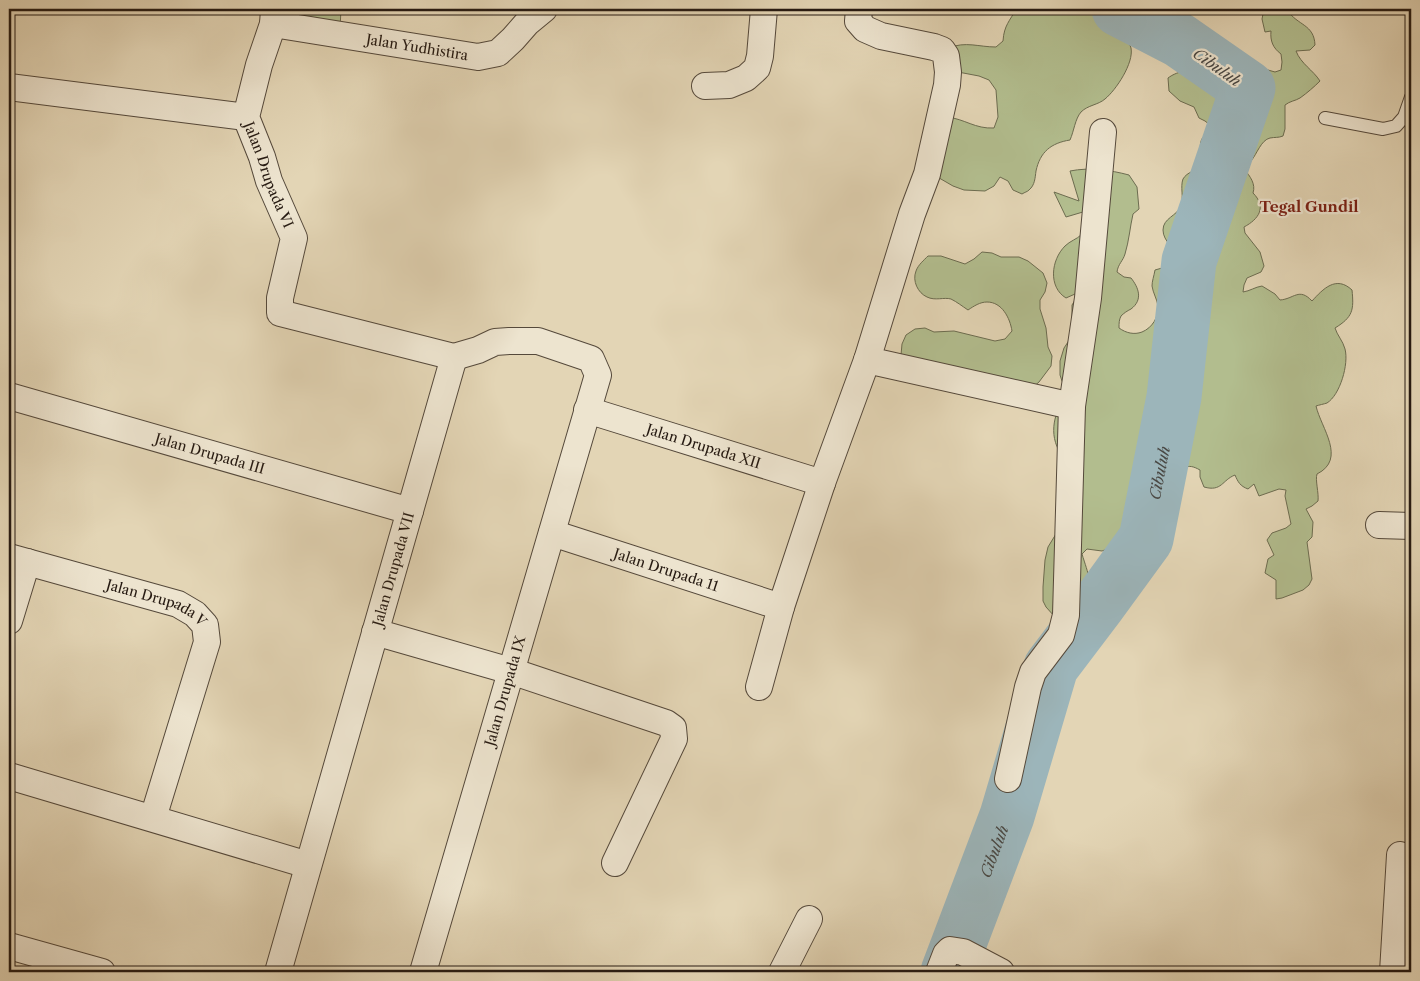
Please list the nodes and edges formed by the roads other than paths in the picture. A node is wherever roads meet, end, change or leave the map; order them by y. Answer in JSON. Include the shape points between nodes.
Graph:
{"nodes":[{"id":1,"x":544,"y":9,"type":"edge"},
{"id":2,"x":764,"y":9,"type":"edge"},
{"id":3,"x":859,"y":9,"type":"edge"},
{"id":4,"x":273,"y":16,"type":"edge"},
{"id":5,"x":705,"y":86,"type":"dead end"},
{"id":6,"x":9,"y":87,"type":"edge"},
{"id":7,"x":1411,"y":97,"type":"edge"},
{"id":8,"x":246,"y":117,"type":"junction"},
{"id":9,"x":1325,"y":118,"type":"dead end"},
{"id":10,"x":1103,"y":132,"type":"dead end"},
{"id":11,"x":454,"y":357,"type":"junction"},
{"id":12,"x":867,"y":360,"type":"junction"},
{"id":13,"x":9,"y":396,"type":"edge"},
{"id":14,"x":1072,"y":406,"type":"junction"},
{"id":15,"x":587,"y":410,"type":"junction"},
{"id":16,"x":822,"y":483,"type":"junction"},
{"id":17,"x":410,"y":511,"type":"junction"},
{"id":18,"x":1379,"y":525,"type":"dead end"},
{"id":19,"x":1411,"y":526,"type":"edge"},
{"id":20,"x":552,"y":533,"type":"junction"},
{"id":21,"x":18,"y":560,"type":"edge"},
{"id":22,"x":782,"y":608,"type":"junction"},
{"id":23,"x":9,"y":622,"type":"edge"},
{"id":24,"x":376,"y":632,"type":"junction"},
{"id":25,"x":511,"y":671,"type":"junction"},
{"id":26,"x":759,"y":687,"type":"dead end"},
{"id":27,"x":9,"y":776,"type":"edge"},
{"id":28,"x":1008,"y":779,"type":"dead end"},
{"id":29,"x":153,"y":818,"type":"junction"},
{"id":30,"x":1400,"y":855,"type":"dead end"},
{"id":31,"x":615,"y":864,"type":"dead end"},
{"id":32,"x":308,"y":865,"type":"junction"},
{"id":33,"x":809,"y":919,"type":"dead end"},
{"id":34,"x":9,"y":946,"type":"edge"},
{"id":35,"x":950,"y":958,"type":"edge"},
{"id":36,"x":102,"y":972,"type":"edge"},
{"id":37,"x":278,"y":972,"type":"edge"},
{"id":38,"x":423,"y":972,"type":"edge"},
{"id":39,"x":782,"y":972,"type":"edge"},
{"id":40,"x":1001,"y":972,"type":"edge"},
{"id":41,"x":1393,"y":972,"type":"edge"}],
"edges":[{"from":1,"to":4,"type":"street","name":"Jalan Yudhistira","via":[[498,53],[478,57]]},
{"from":2,"to":5,"type":"street","via":[[757,68],[746,78],[729,85]]},
{"from":3,"to":12,"type":"street","via":[[858,21],[864,29],[942,50],[948,72],[927,174]]},
{"from":4,"to":8,"type":"street","name":"Jalan Drupada VI"},
{"from":6,"to":8,"type":"street"},
{"from":7,"to":9,"type":"lane","via":[[1404,117],[1396,126],[1383,128]]},
{"from":8,"to":11,"type":"street","name":"Jalan Drupada VI","via":[[294,238],[280,298],[280,314]]},
{"from":10,"to":14,"type":"street","via":[[1088,298]]},
{"from":11,"to":15,"type":"street","via":[[495,342],[538,341],[591,359],[598,375]]},
{"from":11,"to":17,"type":"street","name":"Jalan Drupada VII"},
{"from":12,"to":14,"type":"street"},
{"from":12,"to":16,"type":"street"},
{"from":13,"to":17,"type":"street","name":"Jalan Drupada III"},
{"from":14,"to":28,"type":"street","via":[[1066,615],[1061,635],[1033,672]]},
{"from":15,"to":16,"type":"street","name":"Jalan Drupada XII"},
{"from":15,"to":20,"type":"street","name":"Jalan Drupada IX"},
{"from":16,"to":22,"type":"street"},
{"from":17,"to":24,"type":"street","name":"Jalan Drupada VII"},
{"from":18,"to":19,"type":"street"},
{"from":20,"to":22,"type":"street","name":"Jalan Drupada 11"},
{"from":20,"to":25,"type":"street","name":"Jalan Drupada IX"},
{"from":21,"to":23,"type":"street","name":"Jalan Drupada V"},
{"from":21,"to":29,"type":"street","name":"Jalan Drupada V","via":[[178,604],[195,614],[205,625],[207,642]]},
{"from":22,"to":26,"type":"street"},
{"from":24,"to":25,"type":"street"},
{"from":24,"to":32,"type":"street","name":"Jalan Drupada VII"},
{"from":25,"to":31,"type":"street","via":[[674,728],[674,739]]},
{"from":25,"to":38,"type":"street","name":"Jalan Drupada IX"},
{"from":27,"to":29,"type":"street"},
{"from":29,"to":32,"type":"street"},
{"from":30,"to":41,"type":"street"},
{"from":32,"to":37,"type":"street","name":"Jalan Drupada VII"},
{"from":33,"to":39,"type":"street"},
{"from":34,"to":36,"type":"street"},
{"from":35,"to":40,"type":"street"}]}
